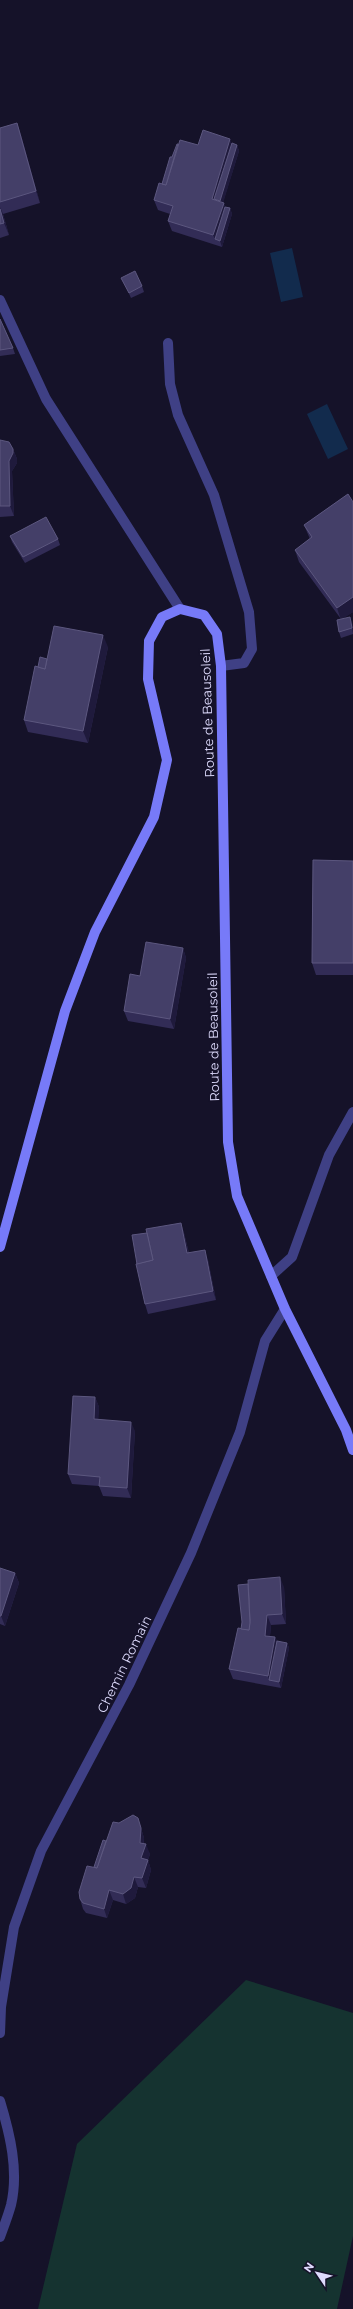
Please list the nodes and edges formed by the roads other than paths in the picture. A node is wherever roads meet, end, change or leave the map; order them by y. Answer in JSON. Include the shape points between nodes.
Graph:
{"nodes":[{"id":1,"x":0,"y":300,"type":"edge"},
{"id":2,"x":168,"y":343,"type":"dead end"},
{"id":3,"x":180,"y":609,"type":"junction"},
{"id":4,"x":221,"y":666,"type":"junction"},
{"id":5,"x":353,"y":1112,"type":"edge"},
{"id":6,"x":0,"y":1247,"type":"edge"},
{"id":7,"x":271,"y":1276,"type":"junction"},
{"id":8,"x":285,"y":1309,"type":"junction"},
{"id":9,"x":353,"y":1450,"type":"edge"},
{"id":10,"x":0,"y":2033,"type":"edge"},
{"id":11,"x":0,"y":2101,"type":"edge"},
{"id":12,"x":0,"y":2237,"type":"edge"}],
"edges":[{"from":1,"to":3,"type":"street","via":[[46,399]]},
{"from":2,"to":4,"type":"street","via":[[170,384],[178,415],[214,495],[249,612],[252,649],[244,663]]},
{"from":3,"to":4,"type":"street","name":"Route de Beausoleil","via":[[204,615],[217,634]]},
{"from":3,"to":6,"type":"street","via":[[162,617],[148,642],[148,679],[167,760],[154,817],[95,932],[65,1011]]},
{"from":4,"to":7,"type":"street","name":"Route de Beausoleil","via":[[228,1142],[237,1196]]},
{"from":5,"to":7,"type":"street","via":[[329,1155],[292,1257]]},
{"from":7,"to":8,"type":"street","name":"Route de Beausoleil"},
{"from":8,"to":9,"type":"street","name":"Route de Beausoleil","via":[[346,1430]]},
{"from":8,"to":10,"type":"street","name":"Chemin Romain","via":[[265,1341],[240,1432],[191,1553],[129,1685],[41,1852],[14,1927],[1,2007]]},
{"from":11,"to":12,"type":"street","via":[[7,2125],[14,2171],[11,2204]]}]}
